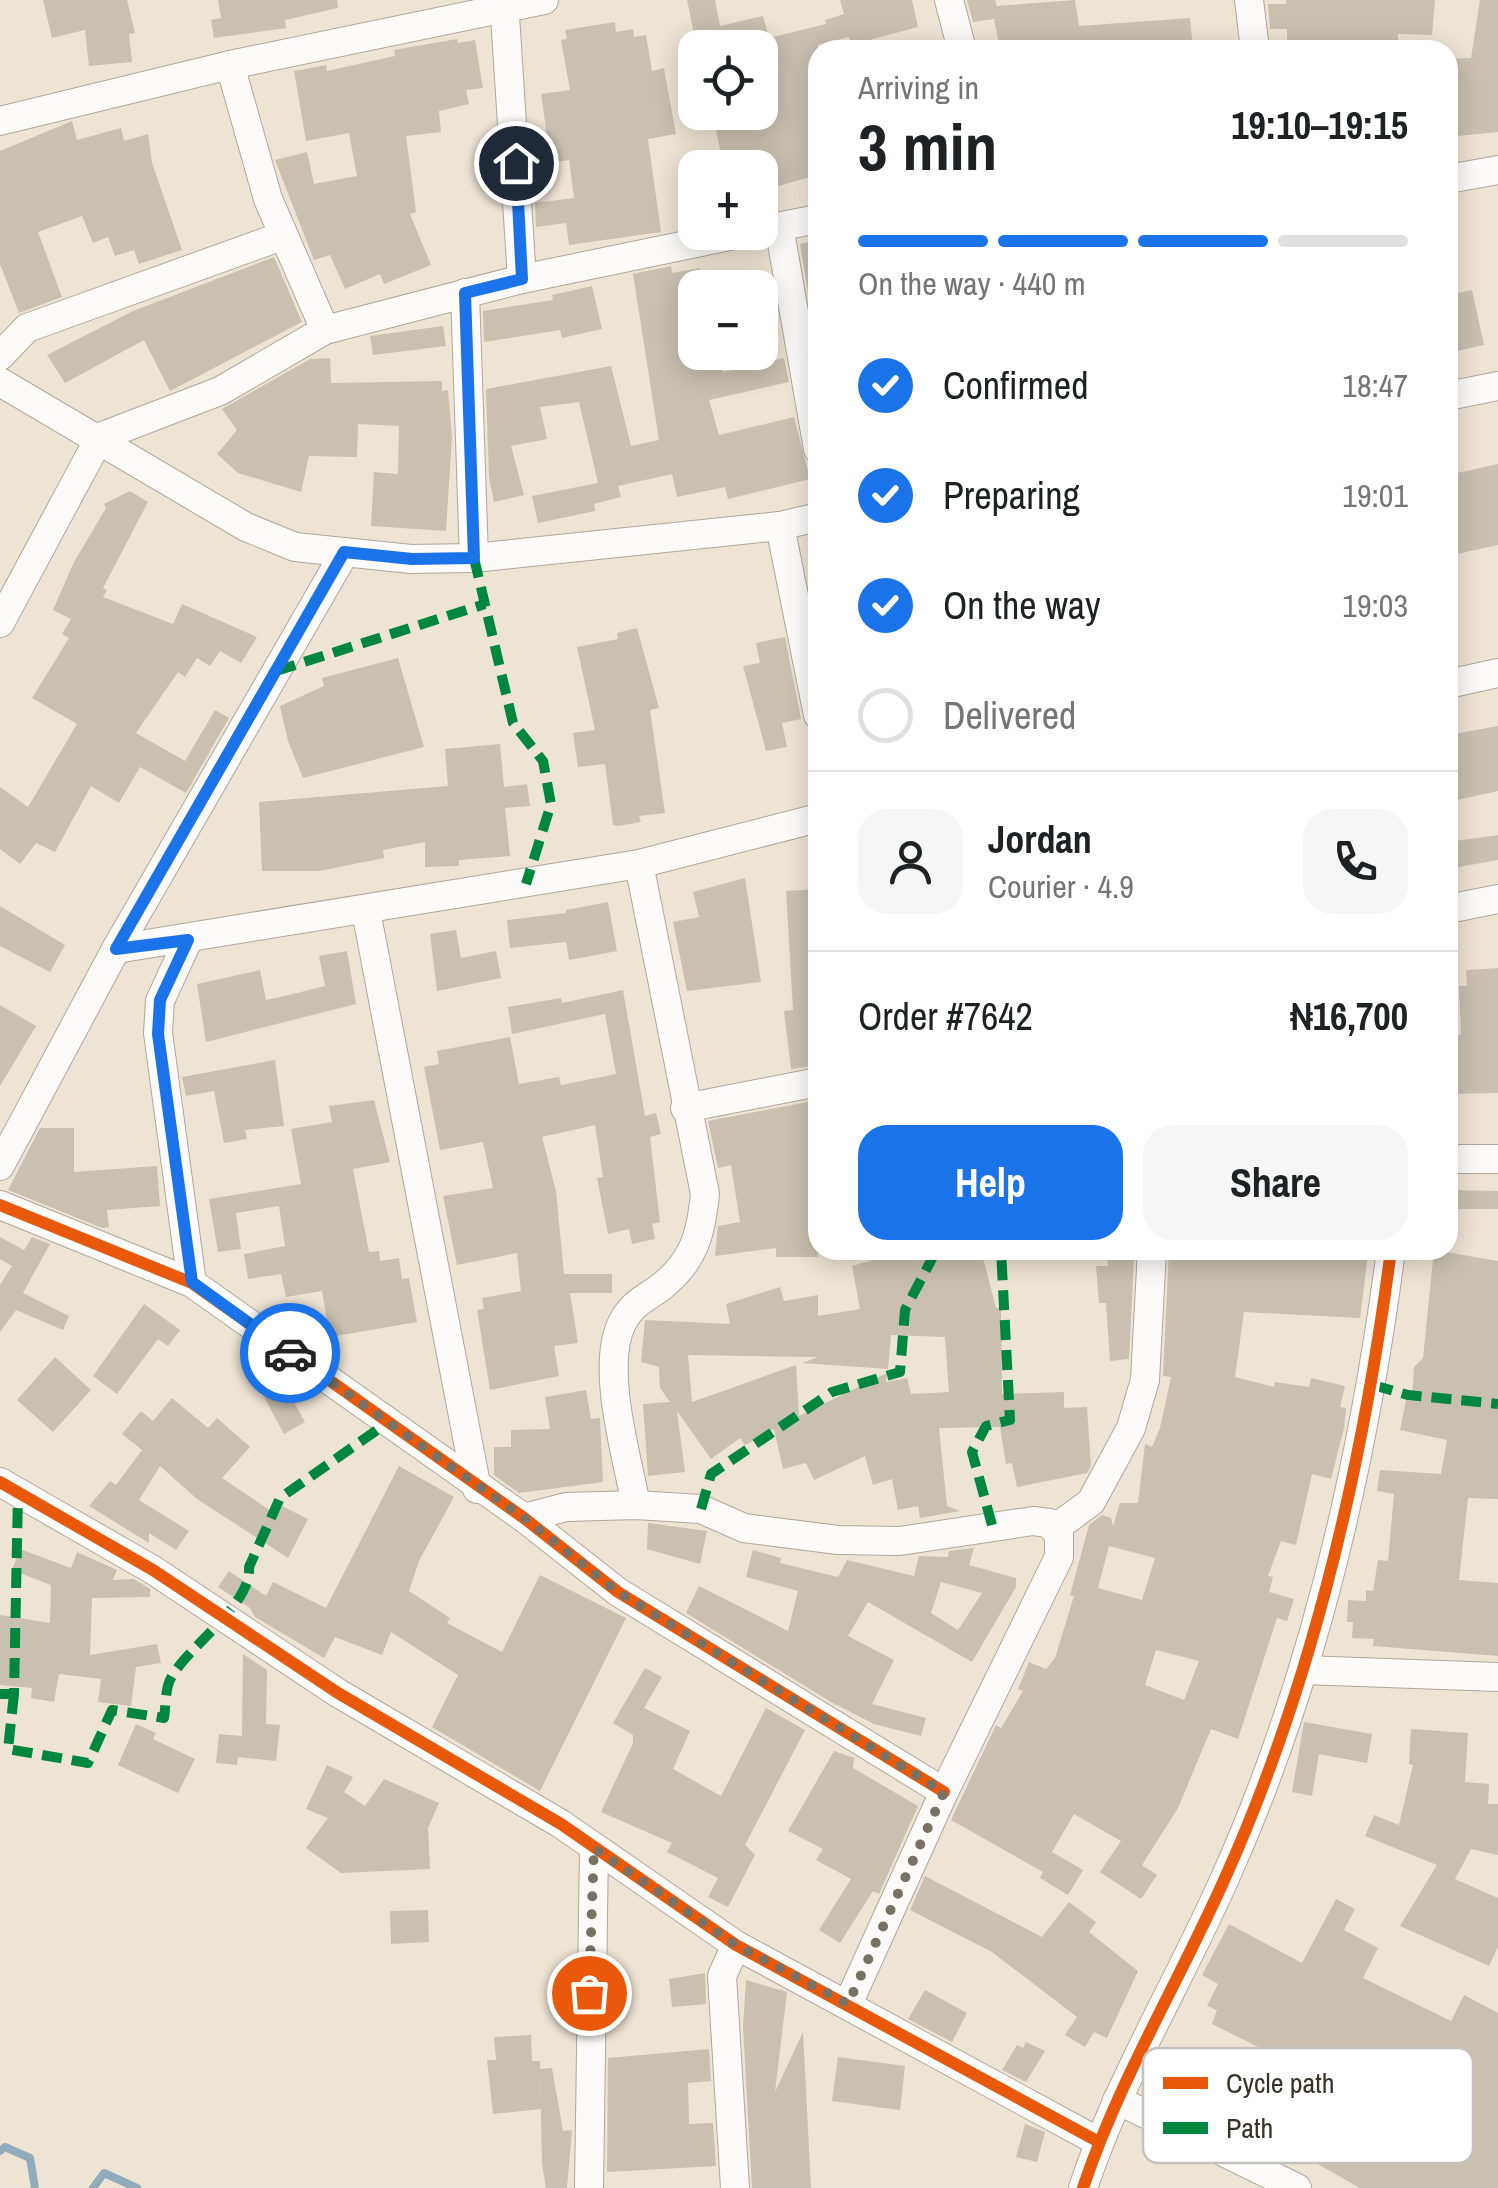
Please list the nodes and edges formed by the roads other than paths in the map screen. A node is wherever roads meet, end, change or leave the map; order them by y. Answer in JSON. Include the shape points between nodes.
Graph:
{"nodes":[{"id":1,"x":544,"y":0,"type":"edge"},
{"id":2,"x":949,"y":0,"type":"edge"},
{"id":3,"x":1249,"y":0,"type":"edge"},
{"id":4,"x":505,"y":4,"type":"edge"},
{"id":5,"x":959,"y":40,"type":"edge"},
{"id":6,"x":1253,"y":40,"type":"edge"},
{"id":7,"x":230,"y":65,"type":"junction"},
{"id":8,"x":0,"y":120,"type":"edge"},
{"id":9,"x":1498,"y":170,"type":"edge"},
{"id":10,"x":1458,"y":177,"type":"edge"},
{"id":11,"x":808,"y":220,"type":"edge"},
{"id":12,"x":778,"y":226,"type":"edge"},
{"id":13,"x":282,"y":236,"type":"junction"},
{"id":14,"x":678,"y":247,"type":"edge"},
{"id":15,"x":774,"y":250,"type":"edge"},
{"id":16,"x":522,"y":279,"type":"junction"},
{"id":17,"x":465,"y":293,"type":"junction"},
{"id":18,"x":325,"y":330,"type":"junction"},
{"id":19,"x":0,"y":356,"type":"edge"},
{"id":20,"x":0,"y":382,"type":"edge"},
{"id":21,"x":1498,"y":386,"type":"edge"},
{"id":22,"x":1458,"y":394,"type":"edge"},
{"id":23,"x":808,"y":404,"type":"edge"},
{"id":24,"x":100,"y":437,"type":"junction"},
{"id":25,"x":808,"y":519,"type":"edge"},
{"id":26,"x":780,"y":526,"type":"junction"},
{"id":27,"x":344,"y":552,"type":"junction"},
{"id":28,"x":474,"y":558,"type":"junction"},
{"id":29,"x":0,"y":623,"type":"edge"},
{"id":30,"x":808,"y":665,"type":"edge"},
{"id":31,"x":1498,"y":672,"type":"edge"},
{"id":32,"x":1458,"y":682,"type":"edge"},
{"id":33,"x":808,"y":821,"type":"edge"},
{"id":34,"x":639,"y":864,"type":"junction"},
{"id":35,"x":1498,"y":899,"type":"edge"},
{"id":36,"x":1458,"y":906,"type":"edge"},
{"id":37,"x":366,"y":911,"type":"junction"},
{"id":38,"x":188,"y":940,"type":"junction"},
{"id":39,"x":116,"y":949,"type":"junction"},
{"id":40,"x":808,"y":1084,"type":"edge"},
{"id":41,"x":685,"y":1108,"type":"junction"},
{"id":42,"x":1458,"y":1159,"type":"edge"},
{"id":43,"x":1498,"y":1160,"type":"edge"},
{"id":44,"x":0,"y":1166,"type":"edge"},
{"id":45,"x":0,"y":1205,"type":"edge"},
{"id":46,"x":1151,"y":1260,"type":"edge"},
{"id":47,"x":1390,"y":1260,"type":"edge"},
{"id":48,"x":192,"y":1282,"type":"junction"},
{"id":49,"x":0,"y":1482,"type":"edge"},
{"id":50,"x":477,"y":1488,"type":"junction"},
{"id":51,"x":636,"y":1505,"type":"junction"},
{"id":52,"x":524,"y":1518,"type":"junction"},
{"id":53,"x":1054,"y":1529,"type":"junction"},
{"id":54,"x":1303,"y":1670,"type":"junction"},
{"id":55,"x":1498,"y":1677,"type":"edge"},
{"id":56,"x":944,"y":1792,"type":"junction"},
{"id":57,"x":594,"y":1848,"type":"junction"},
{"id":58,"x":736,"y":1945,"type":"junction"},
{"id":59,"x":848,"y":2004,"type":"junction"},
{"id":60,"x":1117,"y":2100,"type":"junction"},
{"id":61,"x":1143,"y":2116,"type":"edge"},
{"id":62,"x":1099,"y":2142,"type":"junction"},
{"id":63,"x":1222,"y":2163,"type":"edge"},
{"id":64,"x":1247,"y":2178,"type":"edge"},
{"id":65,"x":589,"y":2188,"type":"edge"},
{"id":66,"x":735,"y":2188,"type":"edge"},
{"id":67,"x":1083,"y":2188,"type":"edge"},
{"id":68,"x":1297,"y":2188,"type":"edge"}],
"edges":[{"from":1,"to":4,"type":"street"},
{"from":2,"to":5,"type":"street"},
{"from":3,"to":6,"type":"street"},
{"from":4,"to":7,"type":"street"},
{"from":4,"to":16,"type":"street"},
{"from":7,"to":8,"type":"street"},
{"from":7,"to":13,"type":"street"},
{"from":9,"to":10,"type":"street"},
{"from":11,"to":12,"type":"street"},
{"from":13,"to":18,"type":"street"},
{"from":13,"to":19,"type":"street","via":[[27,328]]},
{"from":14,"to":16,"type":"street"},
{"from":15,"to":23,"type":"street"},
{"from":16,"to":17,"type":"street"},
{"from":17,"to":18,"type":"street"},
{"from":17,"to":28,"type":"street"},
{"from":18,"to":24,"type":"street","via":[[220,391]]},
{"from":20,"to":24,"type":"street"},
{"from":21,"to":22,"type":"street"},
{"from":24,"to":27,"type":"street","via":[[246,527],[295,547]]},
{"from":24,"to":29,"type":"street"},
{"from":25,"to":26,"type":"street"},
{"from":26,"to":28,"type":"street"},
{"from":26,"to":30,"type":"street"},
{"from":27,"to":28,"type":"street"},
{"from":27,"to":39,"type":"street"},
{"from":31,"to":32,"type":"street"},
{"from":33,"to":34,"type":"street"},
{"from":34,"to":37,"type":"street"},
{"from":34,"to":41,"type":"street"},
{"from":35,"to":36,"type":"street"},
{"from":37,"to":38,"type":"street"},
{"from":37,"to":50,"type":"street"},
{"from":38,"to":39,"type":"street"},
{"from":38,"to":48,"type":"street","via":[[160,1000],[158,1034]]},
{"from":39,"to":44,"type":"street"},
{"from":40,"to":41,"type":"street"},
{"from":41,"to":51,"type":"street","via":[[705,1194],[701,1236],[689,1260],[636,1302],[620,1326],[613,1374]]},
{"from":42,"to":43,"type":"street"},
{"from":45,"to":48,"type":"street"},
{"from":46,"to":53,"type":"street","via":[[1145,1380],[1130,1428],[1091,1502]]},
{"from":47,"to":54,"type":"street","via":[[1373,1385]]},
{"from":48,"to":50,"type":"street"},
{"from":49,"to":57,"type":"street","via":[[153,1570],[338,1693]]},
{"from":50,"to":52,"type":"street"},
{"from":51,"to":52,"type":"street","via":[[566,1507]]},
{"from":51,"to":53,"type":"street","via":[[701,1509],[744,1528],[838,1540],[900,1541],[1033,1522]]},
{"from":52,"to":56,"type":"street","via":[[618,1592]]},
{"from":53,"to":56,"type":"street","via":[[1059,1557]]},
{"from":54,"to":55,"type":"street"},
{"from":54,"to":60,"type":"street","via":[[1226,1876]]},
{"from":56,"to":59,"type":"street"},
{"from":57,"to":58,"type":"street"},
{"from":57,"to":65,"type":"street"},
{"from":58,"to":59,"type":"street"},
{"from":58,"to":66,"type":"street","via":[[722,1976]]},
{"from":59,"to":62,"type":"street"},
{"from":60,"to":61,"type":"street"},
{"from":60,"to":62,"type":"street"},
{"from":62,"to":67,"type":"street"},
{"from":63,"to":64,"type":"street"},
{"from":64,"to":68,"type":"street"}]}
